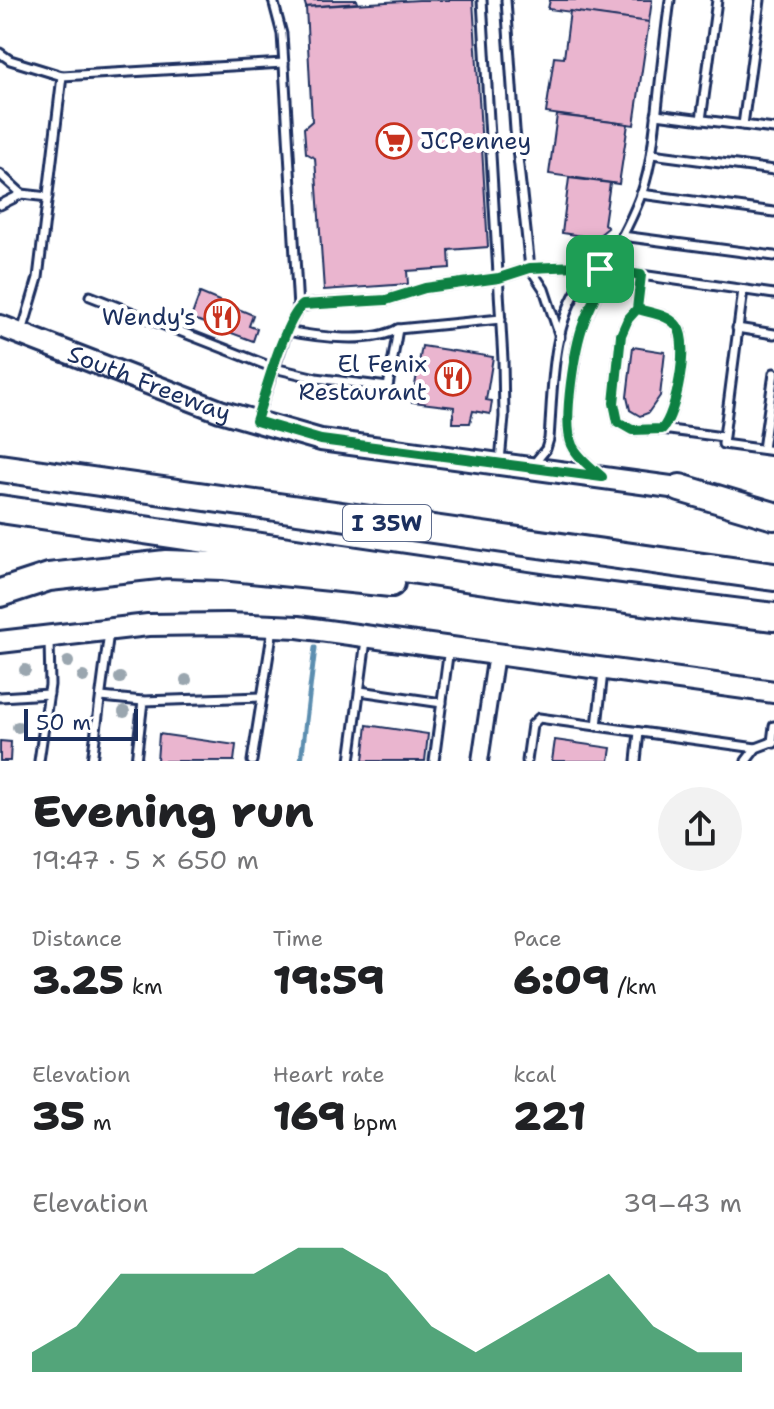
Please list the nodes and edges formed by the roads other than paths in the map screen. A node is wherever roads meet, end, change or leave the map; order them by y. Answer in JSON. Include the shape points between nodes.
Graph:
{"nodes":[{"id":1,"x":273,"y":0,"type":"edge"},
{"id":2,"x":482,"y":0,"type":"edge"},
{"id":3,"x":506,"y":0,"type":"edge"},
{"id":4,"x":670,"y":0,"type":"edge"},
{"id":5,"x":717,"y":0,"type":"edge"},
{"id":6,"x":760,"y":0,"type":"edge"},
{"id":7,"x":0,"y":53,"type":"edge"},
{"id":8,"x":284,"y":63,"type":"junction"},
{"id":9,"x":62,"y":76,"type":"junction"},
{"id":10,"x":656,"y":114,"type":"junction"},
{"id":11,"x":701,"y":120,"type":"junction"},
{"id":12,"x":743,"y":125,"type":"junction"},
{"id":13,"x":774,"y":129,"type":"edge"},
{"id":14,"x":652,"y":154,"type":"junction"},
{"id":15,"x":774,"y":170,"type":"edge"},
{"id":16,"x":0,"y":174,"type":"edge"},
{"id":17,"x":22,"y":194,"type":"junction"},
{"id":18,"x":641,"y":194,"type":"junction"},
{"id":19,"x":48,"y":197,"type":"junction"},
{"id":20,"x":0,"y":205,"type":"edge"},
{"id":21,"x":774,"y":212,"type":"edge"},
{"id":22,"x":622,"y":236,"type":"junction"},
{"id":23,"x":774,"y":256,"type":"edge"},
{"id":24,"x":530,"y":268,"type":"junction"},
{"id":25,"x":600,"y":269,"type":"junction"},
{"id":26,"x":641,"y":275,"type":"junction"},
{"id":27,"x":499,"y":278,"type":"junction"},
{"id":28,"x":743,"y":290,"type":"junction"},
{"id":29,"x":774,"y":294,"type":"edge"},
{"id":30,"x":90,"y":296,"type":"dead end"},
{"id":31,"x":298,"y":309,"type":"junction"},
{"id":32,"x":637,"y":309,"type":"junction"},
{"id":33,"x":501,"y":319,"type":"junction"},
{"id":34,"x":0,"y":326,"type":"edge"},
{"id":35,"x":737,"y":328,"type":"junction"},
{"id":36,"x":398,"y":329,"type":"junction"},
{"id":37,"x":287,"y":331,"type":"junction"},
{"id":38,"x":21,"y":334,"type":"junction"},
{"id":39,"x":774,"y":334,"type":"edge"},
{"id":40,"x":560,"y":338,"type":"junction"},
{"id":41,"x":274,"y":368,"type":"junction"},
{"id":42,"x":774,"y":373,"type":"edge"},
{"id":43,"x":256,"y":421,"type":"junction"},
{"id":44,"x":662,"y":429,"type":"junction"},
{"id":45,"x":723,"y":437,"type":"junction"},
{"id":46,"x":763,"y":449,"type":"junction"},
{"id":47,"x":774,"y":451,"type":"edge"},
{"id":48,"x":500,"y":463,"type":"junction"},
{"id":49,"x":531,"y":467,"type":"junction"},
{"id":50,"x":0,"y":468,"type":"edge"},
{"id":51,"x":602,"y":477,"type":"junction"},
{"id":52,"x":680,"y":488,"type":"junction"},
{"id":53,"x":774,"y":504,"type":"edge"},
{"id":54,"x":0,"y":509,"type":"edge"},
{"id":55,"x":774,"y":516,"type":"edge"},
{"id":56,"x":774,"y":577,"type":"edge"},
{"id":57,"x":555,"y":590,"type":"junction"},
{"id":58,"x":0,"y":593,"type":"edge"},
{"id":59,"x":774,"y":617,"type":"edge"},
{"id":60,"x":273,"y":625,"type":"junction"},
{"id":61,"x":110,"y":629,"type":"junction"},
{"id":62,"x":367,"y":635,"type":"junction"},
{"id":63,"x":49,"y":636,"type":"junction"},
{"id":64,"x":0,"y":642,"type":"edge"},
{"id":65,"x":449,"y":646,"type":"junction"},
{"id":66,"x":496,"y":654,"type":"junction"},
{"id":67,"x":603,"y":669,"type":"junction"},
{"id":68,"x":360,"y":691,"type":"junction"},
{"id":69,"x":774,"y":692,"type":"edge"},
{"id":70,"x":49,"y":694,"type":"junction"},
{"id":71,"x":0,"y":697,"type":"edge"},
{"id":72,"x":101,"y":697,"type":"junction"},
{"id":73,"x":262,"y":697,"type":"junction"},
{"id":74,"x":143,"y":701,"type":"junction"},
{"id":75,"x":442,"y":703,"type":"junction"},
{"id":76,"x":597,"y":726,"type":"junction"},
{"id":77,"x":774,"y":726,"type":"edge"},
{"id":78,"x":639,"y":732,"type":"junction"},
{"id":79,"x":773,"y":743,"type":"edge"},
{"id":80,"x":756,"y":748,"type":"junction"},
{"id":81,"x":39,"y":761,"type":"edge"},
{"id":82,"x":92,"y":761,"type":"edge"},
{"id":83,"x":136,"y":761,"type":"edge"},
{"id":84,"x":252,"y":761,"type":"edge"},
{"id":85,"x":350,"y":761,"type":"edge"},
{"id":86,"x":434,"y":761,"type":"edge"},
{"id":87,"x":480,"y":761,"type":"edge"},
{"id":88,"x":527,"y":761,"type":"edge"},
{"id":89,"x":636,"y":761,"type":"edge"},
{"id":90,"x":746,"y":761,"type":"edge"}],
"edges":[{"from":1,"to":8,"type":"lane"},
{"from":2,"to":27,"type":"lane"},
{"from":3,"to":24,"type":"lane"},
{"from":4,"to":10,"type":"lane"},
{"from":5,"to":11,"type":"lane"},
{"from":6,"to":12,"type":"lane"},
{"from":7,"to":9,"type":"lane"},
{"from":8,"to":9,"type":"lane"},
{"from":8,"to":31,"type":"lane"},
{"from":9,"to":19,"type":"lane"},
{"from":10,"to":11,"type":"lane"},
{"from":10,"to":14,"type":"lane"},
{"from":11,"to":12,"type":"lane"},
{"from":12,"to":13,"type":"lane"},
{"from":14,"to":15,"type":"lane"},
{"from":14,"to":18,"type":"lane"},
{"from":16,"to":17,"type":"lane"},
{"from":17,"to":19,"type":"lane"},
{"from":17,"to":20,"type":"lane"},
{"from":18,"to":21,"type":"lane"},
{"from":18,"to":22,"type":"lane"},
{"from":19,"to":38,"type":"lane","via":[[38,278]]},
{"from":22,"to":23,"type":"lane"},
{"from":22,"to":25,"type":"lane"},
{"from":24,"to":25,"type":"lane"},
{"from":24,"to":27,"type":"lane"},
{"from":24,"to":40,"type":"lane","via":[[544,289]]},
{"from":25,"to":26,"type":"lane"},
{"from":25,"to":40,"type":"lane","via":[[581,282]]},
{"from":25,"to":51,"type":"lane","via":[[601,284],[575,358],[570,420],[572,445]]},
{"from":26,"to":28,"type":"lane"},
{"from":26,"to":32,"type":"lane"},
{"from":27,"to":31,"type":"lane","via":[[425,288],[386,300]]},
{"from":27,"to":33,"type":"lane"},
{"from":28,"to":29,"type":"lane"},
{"from":28,"to":35,"type":"lane"},
{"from":30,"to":41,"type":"lane"},
{"from":31,"to":37,"type":"lane"},
{"from":32,"to":44,"type":"lane","via":[[680,329],[675,408]]},
{"from":32,"to":44,"type":"lane","via":[[621,335],[616,413],[618,422],[632,430]]},
{"from":33,"to":36,"type":"lane"},
{"from":33,"to":48,"type":"lane"},
{"from":34,"to":38,"type":"main road","name":"South Freeway"},
{"from":35,"to":39,"type":"lane"},
{"from":35,"to":45,"type":"lane"},
{"from":36,"to":37,"type":"lane","via":[[384,336]]},
{"from":36,"to":41,"type":"lane","via":[[388,387]]},
{"from":37,"to":41,"type":"lane"},
{"from":38,"to":43,"type":"main road","name":"South Freeway"},
{"from":40,"to":49,"type":"lane","via":[[549,439]]},
{"from":41,"to":43,"type":"lane"},
{"from":42,"to":46,"type":"lane"},
{"from":43,"to":48,"type":"main road","name":"South Freeway","via":[[321,440]]},
{"from":44,"to":45,"type":"lane"},
{"from":45,"to":46,"type":"lane","via":[[723,444]]},
{"from":46,"to":47,"type":"lane"},
{"from":48,"to":49,"type":"main road","name":"South Freeway"},
{"from":49,"to":51,"type":"main road","name":"South Freeway"},
{"from":50,"to":56,"type":"highway","number":"I 35W"},
{"from":51,"to":52,"type":"main road","name":"South Freeway"},
{"from":52,"to":53,"type":"main road","name":"South Freeway"},
{"from":52,"to":55,"type":"highway"},
{"from":54,"to":57,"type":"highway","number":"I 35W"},
{"from":57,"to":58,"type":"highway","via":[[408,585],[166,564],[49,577]]},
{"from":57,"to":59,"type":"highway","number":"I 35W"},
{"from":60,"to":61,"type":"main road"},
{"from":60,"to":62,"type":"main road"},
{"from":60,"to":73,"type":"lane"},
{"from":61,"to":63,"type":"main road"},
{"from":61,"to":72,"type":"lane"},
{"from":62,"to":65,"type":"main road"},
{"from":62,"to":68,"type":"lane"},
{"from":63,"to":64,"type":"main road"},
{"from":63,"to":70,"type":"lane"},
{"from":65,"to":66,"type":"main road"},
{"from":65,"to":75,"type":"lane"},
{"from":66,"to":67,"type":"main road"},
{"from":66,"to":87,"type":"street"},
{"from":67,"to":69,"type":"main road"},
{"from":67,"to":76,"type":"lane"},
{"from":68,"to":75,"type":"lane"},
{"from":68,"to":85,"type":"lane"},
{"from":70,"to":71,"type":"lane"},
{"from":70,"to":81,"type":"lane"},
{"from":72,"to":74,"type":"lane"},
{"from":72,"to":82,"type":"lane"},
{"from":73,"to":74,"type":"lane"},
{"from":73,"to":84,"type":"lane"},
{"from":74,"to":83,"type":"lane"},
{"from":75,"to":86,"type":"lane"},
{"from":76,"to":78,"type":"lane"},
{"from":76,"to":88,"type":"lane","via":[[535,720]]},
{"from":77,"to":79,"type":"lane"},
{"from":78,"to":80,"type":"lane"},
{"from":78,"to":89,"type":"lane"},
{"from":79,"to":80,"type":"lane"},
{"from":80,"to":90,"type":"lane"}]}
